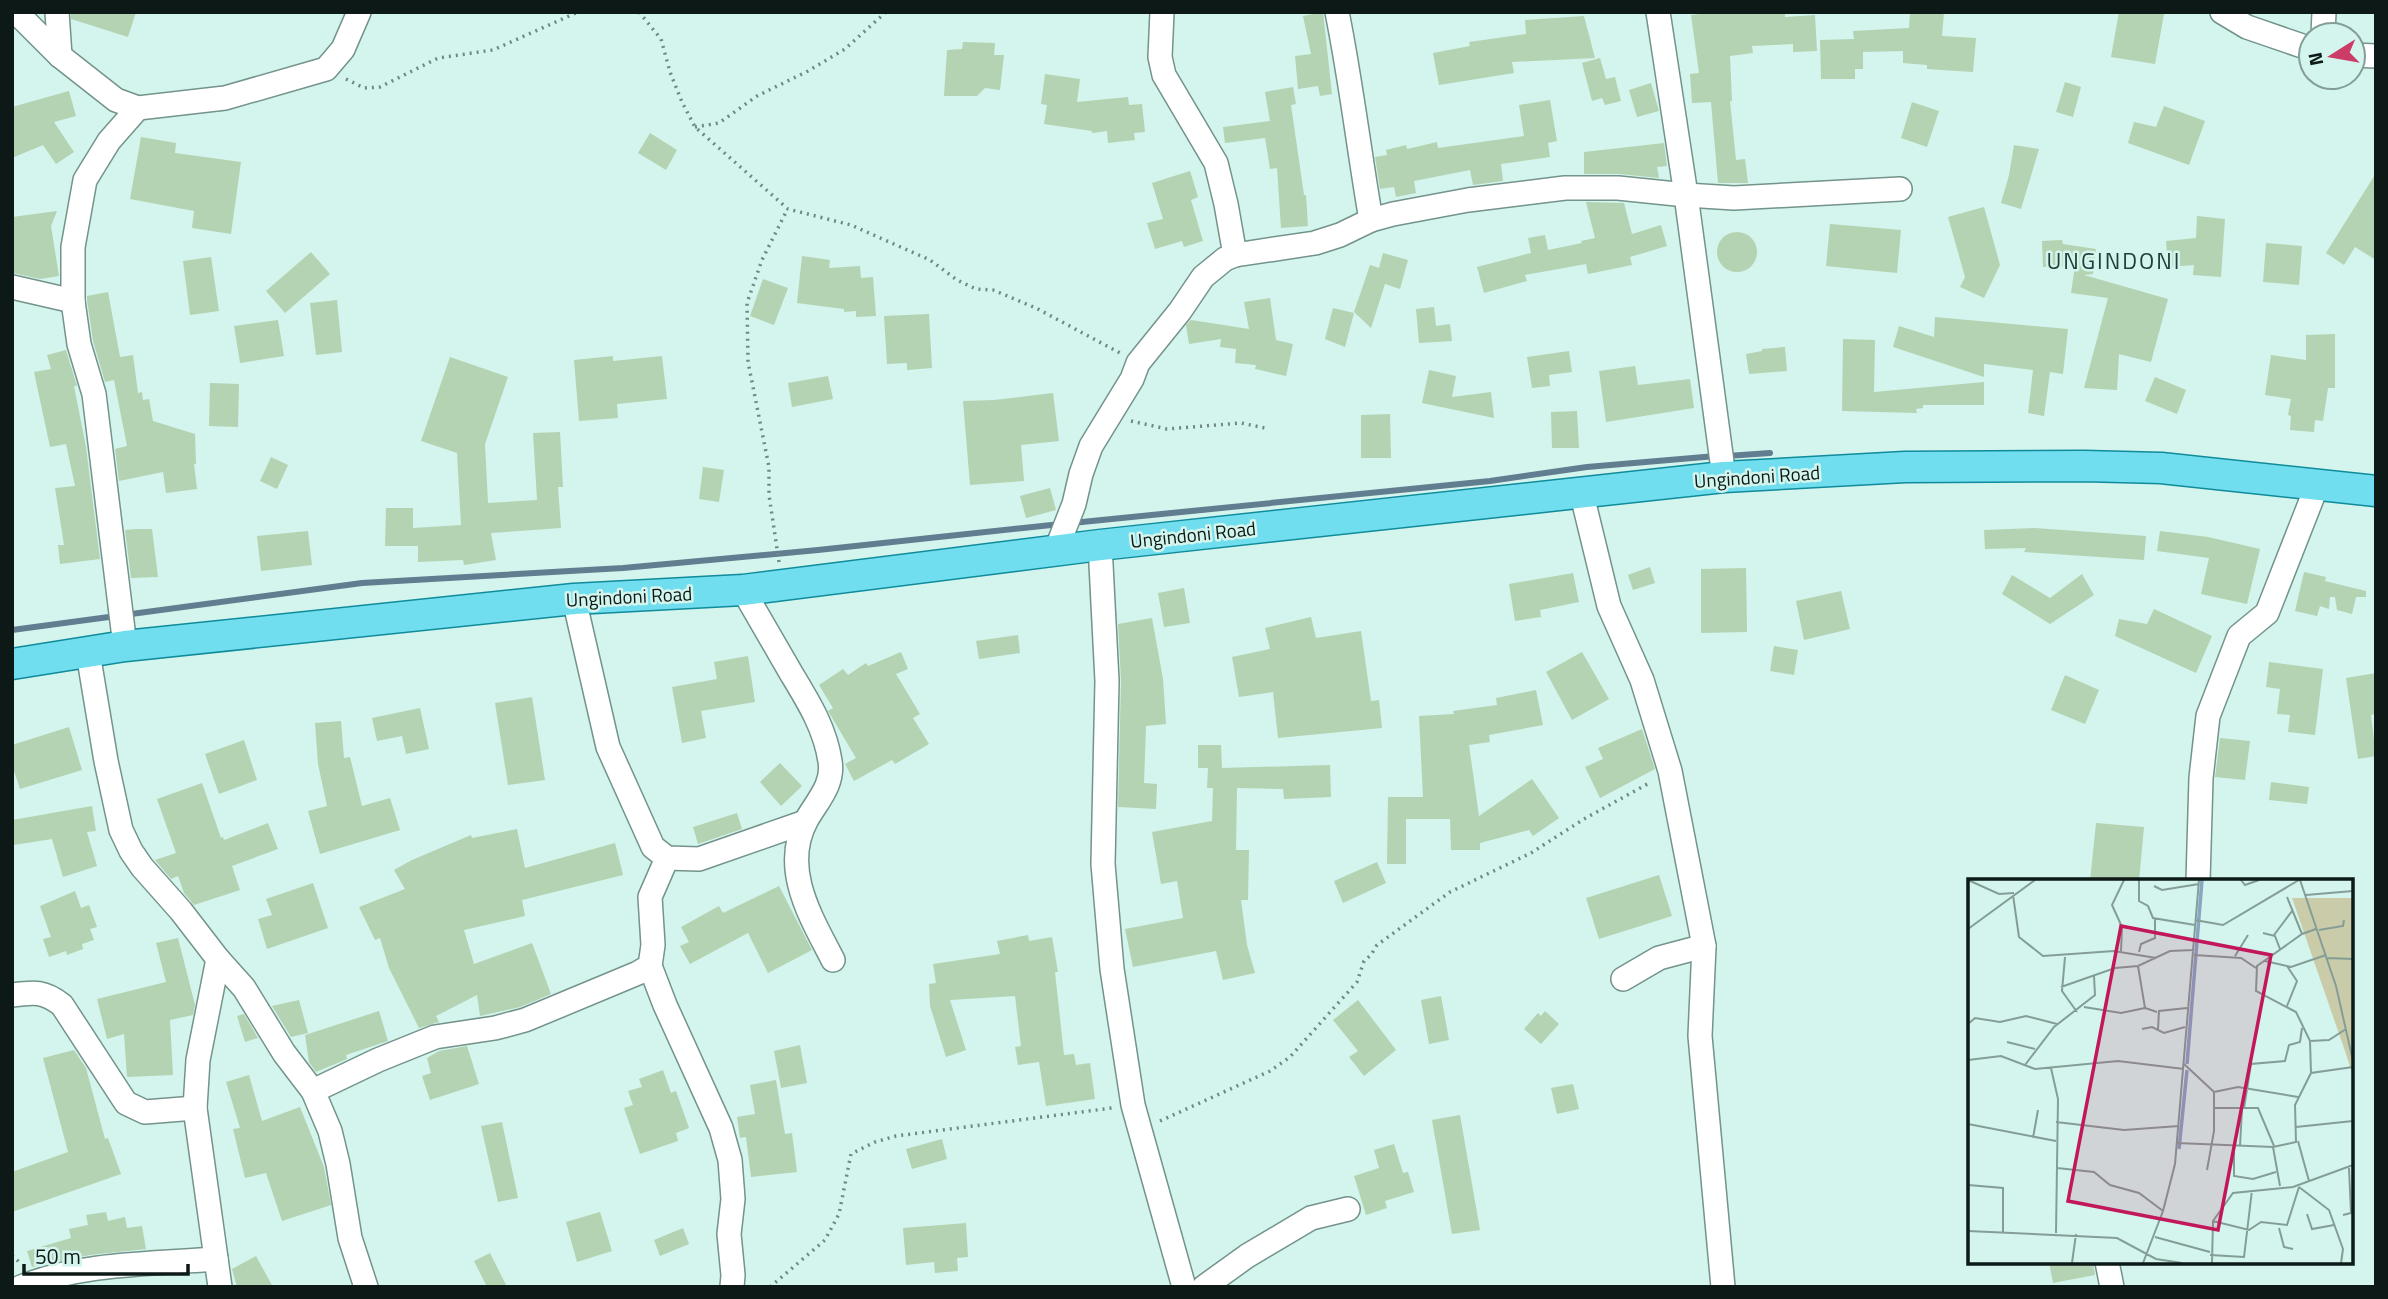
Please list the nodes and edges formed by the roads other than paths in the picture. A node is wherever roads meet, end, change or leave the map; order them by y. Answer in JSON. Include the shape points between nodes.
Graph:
{"nodes":[{"id":1,"x":16,"y":12,"type":"edge"},
{"id":2,"x":57,"y":12,"type":"edge"},
{"id":3,"x":359,"y":12,"type":"edge"},
{"id":4,"x":1162,"y":12,"type":"edge"},
{"id":5,"x":1338,"y":12,"type":"edge"},
{"id":6,"x":1658,"y":12,"type":"edge"},
{"id":7,"x":2222,"y":12,"type":"edge"},
{"id":8,"x":2297,"y":45,"type":"edge"},
{"id":9,"x":60,"y":56,"type":"junction"},
{"id":10,"x":138,"y":108,"type":"junction"},
{"id":11,"x":1900,"y":189,"type":"dead end"},
{"id":12,"x":1686,"y":195,"type":"junction"},
{"id":13,"x":1371,"y":220,"type":"junction"},
{"id":14,"x":1236,"y":255,"type":"junction"},
{"id":15,"x":12,"y":287,"type":"edge"},
{"id":16,"x":73,"y":301,"type":"junction"},
{"id":17,"x":1724,"y":477,"type":"junction"},
{"id":18,"x":2318,"y":483,"type":"junction"},
{"id":19,"x":1581,"y":491,"type":"junction"},
{"id":20,"x":2376,"y":491,"type":"edge"},
{"id":21,"x":1100,"y":545,"type":"junction"},
{"id":22,"x":1056,"y":550,"type":"junction"},
{"id":23,"x":743,"y":590,"type":"junction"},
{"id":24,"x":574,"y":599,"type":"junction"},
{"id":25,"x":125,"y":646,"type":"junction"},
{"id":26,"x":88,"y":653,"type":"junction"},
{"id":27,"x":12,"y":663,"type":"edge"},
{"id":28,"x":805,"y":822,"type":"junction"},
{"id":29,"x":667,"y":858,"type":"junction"},
{"id":30,"x":2198,"y":879,"type":"edge"},
{"id":31,"x":1704,"y":946,"type":"junction"},
{"id":32,"x":218,"y":959,"type":"junction"},
{"id":33,"x":833,"y":960,"type":"dead end"},
{"id":34,"x":650,"y":966,"type":"junction"},
{"id":35,"x":1623,"y":979,"type":"dead end"},
{"id":36,"x":12,"y":995,"type":"edge"},
{"id":37,"x":313,"y":1091,"type":"junction"},
{"id":38,"x":195,"y":1108,"type":"junction"},
{"id":39,"x":1348,"y":1209,"type":"dead end"},
{"id":40,"x":216,"y":1259,"type":"junction"},
{"id":41,"x":2108,"y":1264,"type":"edge"},
{"id":42,"x":21,"y":1287,"type":"edge"},
{"id":43,"x":219,"y":1287,"type":"edge"},
{"id":44,"x":366,"y":1287,"type":"edge"},
{"id":45,"x":732,"y":1287,"type":"edge"},
{"id":46,"x":1184,"y":1287,"type":"edge"},
{"id":47,"x":1204,"y":1287,"type":"edge"},
{"id":48,"x":1723,"y":1287,"type":"edge"},
{"id":49,"x":2112,"y":1287,"type":"edge"}],
"edges":[{"from":1,"to":9,"type":"street"},
{"from":2,"to":9,"type":"street"},
{"from":3,"to":10,"type":"street","via":[[343,48],[326,69],[225,98]]},
{"from":4,"to":14,"type":"street","via":[[1164,75],[1216,163]]},
{"from":5,"to":13,"type":"street"},
{"from":6,"to":12,"type":"street"},
{"from":7,"to":8,"type":"street","via":[[2246,27]]},
{"from":9,"to":10,"type":"street","via":[[116,100]]},
{"from":10,"to":16,"type":"street","via":[[109,141],[85,180],[73,247]]},
{"from":11,"to":12,"type":"street","via":[[1734,198]]},
{"from":12,"to":13,"type":"street","via":[[1565,188],[1468,200]]},
{"from":12,"to":17,"type":"street"},
{"from":13,"to":14,"type":"street","via":[[1315,243]]},
{"from":14,"to":22,"type":"street","via":[[1203,278],[1138,363],[1091,446]]},
{"from":15,"to":16,"type":"street"},
{"from":16,"to":25,"type":"street","via":[[79,344],[94,394]]},
{"from":17,"to":18,"type":"main road","name":"Ungindoni Road","via":[[1905,467],[2084,466],[2161,468]]},
{"from":17,"to":19,"type":"main road","name":"Ungindoni Road"},
{"from":18,"to":20,"type":"main road","name":"Ungindoni Road"},
{"from":18,"to":30,"type":"street","via":[[2267,613],[2239,636],[2208,716]]},
{"from":19,"to":21,"type":"main road","name":"Ungindoni Road"},
{"from":19,"to":31,"type":"street","via":[[1609,606],[1642,680],[1670,771]]},
{"from":21,"to":22,"type":"main road","name":"Ungindoni Road"},
{"from":21,"to":46,"type":"street","via":[[1107,681],[1103,864],[1112,969],[1133,1105]]},
{"from":22,"to":23,"type":"main road","name":"Ungindoni Road"},
{"from":23,"to":24,"type":"main road","name":"Ungindoni Road"},
{"from":23,"to":28,"type":"street","via":[[821,723],[831,763],[828,787]]},
{"from":24,"to":25,"type":"main road","name":"Ungindoni Road"},
{"from":24,"to":29,"type":"street","via":[[608,747],[653,847]]},
{"from":25,"to":26,"type":"main road","name":"Ungindoni Road"},
{"from":26,"to":27,"type":"main road","name":"Ungindoni Road"},
{"from":26,"to":32,"type":"street","via":[[121,830],[142,867]]},
{"from":28,"to":29,"type":"street","via":[[699,859]]},
{"from":28,"to":33,"type":"street","via":[[797,880]]},
{"from":29,"to":34,"type":"street","via":[[650,897]]},
{"from":31,"to":35,"type":"street","via":[[1659,958]]},
{"from":31,"to":48,"type":"street","via":[[1700,1036]]},
{"from":32,"to":37,"type":"street","via":[[244,988]]},
{"from":32,"to":38,"type":"street","via":[[198,1060]]},
{"from":34,"to":37,"type":"street","via":[[525,1020],[435,1037]]},
{"from":34,"to":45,"type":"street","via":[[721,1128],[730,1160]]},
{"from":36,"to":38,"type":"street","via":[[48,995],[62,1005],[126,1103],[145,1112]]},
{"from":37,"to":44,"type":"street","via":[[330,1131],[350,1238]]},
{"from":38,"to":40,"type":"street"},
{"from":39,"to":47,"type":"street","via":[[1311,1218]]},
{"from":40,"to":42,"type":"street","via":[[75,1272]]},
{"from":40,"to":43,"type":"street"},
{"from":41,"to":49,"type":"street"}]}
